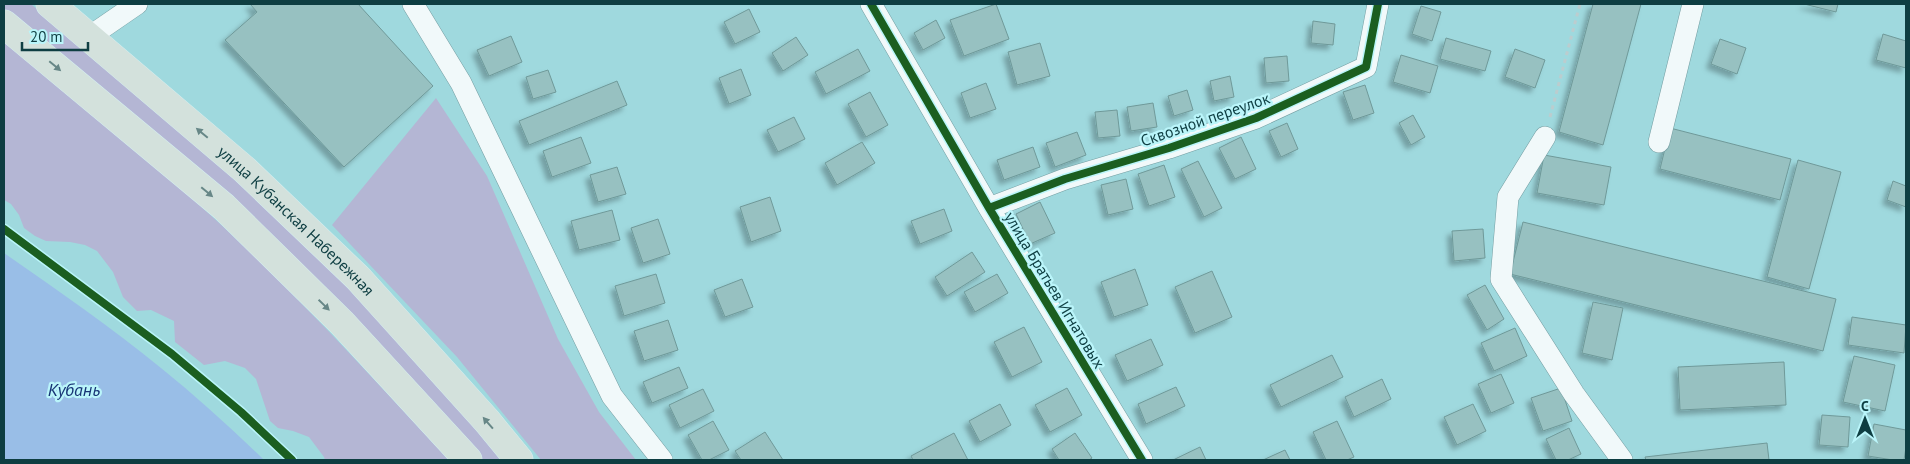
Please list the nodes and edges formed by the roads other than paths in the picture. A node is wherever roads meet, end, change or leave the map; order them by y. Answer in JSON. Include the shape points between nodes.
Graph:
{"nodes":[{"id":1,"x":50,"y":4,"type":"edge"},
{"id":2,"x":137,"y":4,"type":"edge"},
{"id":3,"x":413,"y":4,"type":"edge"},
{"id":4,"x":871,"y":4,"type":"edge"},
{"id":5,"x":1378,"y":4,"type":"edge"},
{"id":6,"x":1693,"y":4,"type":"edge"},
{"id":7,"x":4,"y":24,"type":"edge"},
{"id":8,"x":89,"y":37,"type":"junction"},
{"id":9,"x":1545,"y":136,"type":"road end"},
{"id":10,"x":1658,"y":142,"type":"dead end"},
{"id":11,"x":989,"y":208,"type":"junction"},
{"id":12,"x":468,"y":460,"type":"edge"},
{"id":13,"x":519,"y":460,"type":"edge"},
{"id":14,"x":662,"y":460,"type":"edge"},
{"id":15,"x":1142,"y":460,"type":"edge"},
{"id":16,"x":1622,"y":460,"type":"edge"}],
"edges":[{"from":1,"to":8,"type":"main road","name":"улица Кубанская Набережная"},
{"from":2,"to":8,"type":"street"},
{"from":3,"to":14,"type":"street","via":[[461,84],[612,396]]},
{"from":4,"to":11,"type":"street","name":"улица Братьев Игнатовых"},
{"from":5,"to":11,"type":"street","name":"Сквозной переулок","via":[[1366,66],[1256,118],[1065,179]]},
{"from":6,"to":10,"type":"street"},
{"from":7,"to":12,"type":"main road","one_way":true,"via":[[224,206],[342,323]]},
{"from":13,"to":8,"type":"main road","name":"улица Кубанская Набережная","one_way":true,"via":[[358,278],[245,170]]},
{"from":9,"to":16,"type":"street","via":[[1508,197],[1501,279],[1574,394]]},
{"from":11,"to":15,"type":"street","name":"улица Братьев Игнатовых"}]}
